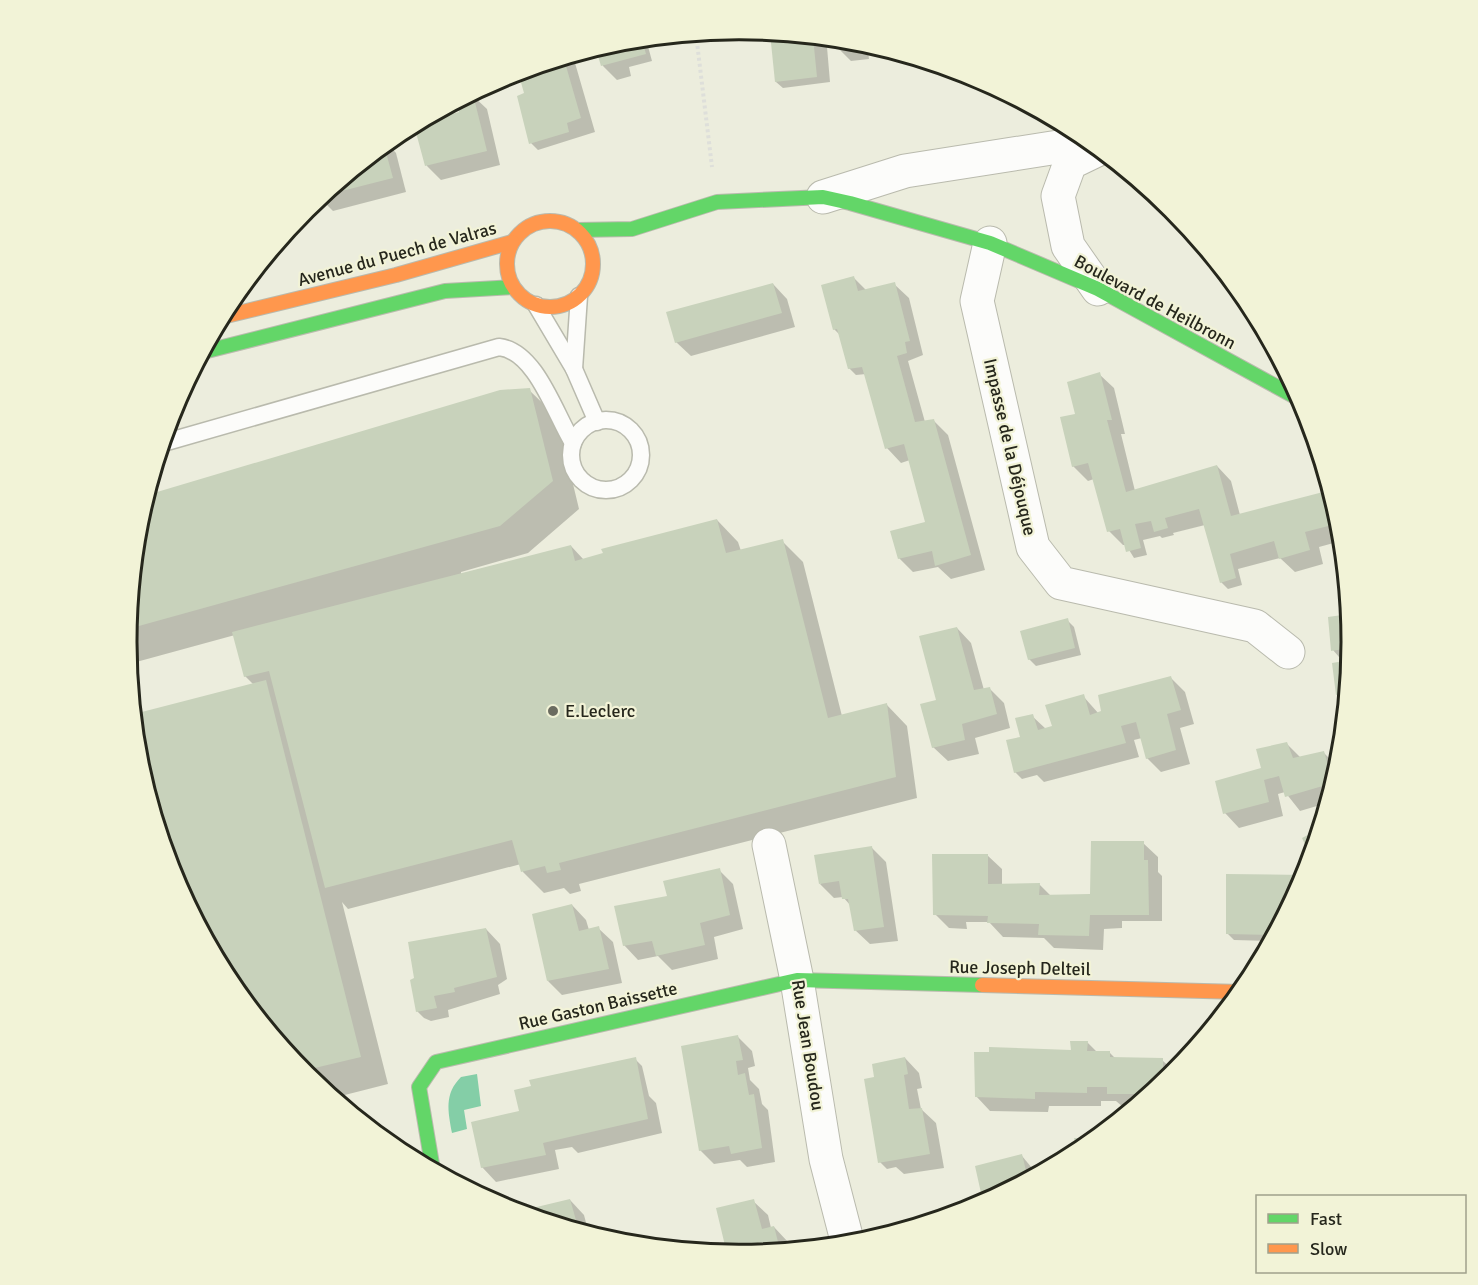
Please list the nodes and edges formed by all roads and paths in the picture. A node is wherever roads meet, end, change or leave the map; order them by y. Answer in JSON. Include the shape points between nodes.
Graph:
{"nodes":[{"id":1,"x":697,"y":42,"type":"edge"},
{"id":2,"x":1076,"y":144,"type":"edge"},
{"id":3,"x":1089,"y":154,"type":"edge"},
{"id":4,"x":823,"y":197,"type":"junction"},
{"id":5,"x":717,"y":202,"type":"junction"},
{"id":6,"x":632,"y":229,"type":"junction"},
{"id":7,"x":578,"y":230,"type":"junction"},
{"id":8,"x":512,"y":242,"type":"junction"},
{"id":9,"x":990,"y":243,"type":"junction"},
{"id":10,"x":593,"y":271,"type":"junction"},
{"id":11,"x":513,"y":286,"type":"junction"},
{"id":12,"x":1098,"y":289,"type":"junction"},
{"id":13,"x":579,"y":296,"type":"junction"},
{"id":14,"x":536,"y":305,"type":"junction"},
{"id":15,"x":235,"y":313,"type":"edge"},
{"id":16,"x":213,"y":349,"type":"edge"},
{"id":17,"x":574,"y":369,"type":"junction"},
{"id":18,"x":1286,"y":392,"type":"edge"},
{"id":19,"x":597,"y":422,"type":"junction"},
{"id":20,"x":172,"y":440,"type":"edge"},
{"id":21,"x":573,"y":443,"type":"junction"},
{"id":22,"x":1288,"y":652,"type":"dead end"},
{"id":23,"x":769,"y":845,"type":"dead end"},
{"id":24,"x":797,"y":981,"type":"junction"},
{"id":25,"x":1229,"y":992,"type":"edge"},
{"id":26,"x":431,"y":1160,"type":"edge"},
{"id":27,"x":846,"y":1235,"type":"edge"}],
"edges":[{"from":1,"to":5,"type":"path"},
{"from":2,"to":4,"type":"street","via":[[905,171]]},
{"from":3,"to":12,"type":"street","via":[[1070,163],[1058,196],[1068,246]]},
{"from":4,"to":5,"type":"street"},
{"from":4,"to":9,"type":"street"},
{"from":5,"to":6,"type":"street"},
{"from":6,"to":7,"type":"street"},
{"from":6,"to":10,"type":"street"},
{"from":7,"to":8,"type":"street","via":[[565,223],[543,221],[528,226]]},
{"from":7,"to":10,"type":"street","via":[[592,250]]},
{"from":8,"to":11,"type":"street","via":[[506,264]]},
{"from":8,"to":15,"type":"street","name":"Avenue du Puech de Valras","via":[[396,275]]},
{"from":9,"to":12,"type":"street","name":"Boulevard de Heilbronn"},
{"from":9,"to":22,"type":"street","name":"Impasse de la Déjouque","via":[[976,301],[1033,548],[1061,584],[1255,626]]},
{"from":10,"to":13,"type":"street"},
{"from":11,"to":14,"type":"street"},
{"from":11,"to":16,"type":"street","via":[[445,291]]},
{"from":12,"to":18,"type":"street","name":"Boulevard de Heilbronn"},
{"from":13,"to":14,"type":"street","via":[[566,304]]},
{"from":13,"to":17,"type":"lane"},
{"from":14,"to":17,"type":"lane"},
{"from":17,"to":19,"type":"lane"},
{"from":19,"to":21,"type":"lane","via":[[580,431]]},
{"from":19,"to":21,"type":"lane","via":[[619,423],[638,441],[639,468],[632,479],[621,488],[594,489],[574,470]]},
{"from":20,"to":21,"type":"lane","via":[[499,347],[511,348],[538,375]]},
{"from":23,"to":24,"type":"street","name":"Rue Jean Boudou"},
{"from":24,"to":25,"type":"street","name":"Rue Joseph Delteil"},
{"from":24,"to":26,"type":"street","name":"Rue Gaston Baissette","via":[[436,1062],[418,1087]]},
{"from":24,"to":27,"type":"street","name":"Rue Jean Boudou","via":[[826,1159]]}]}
